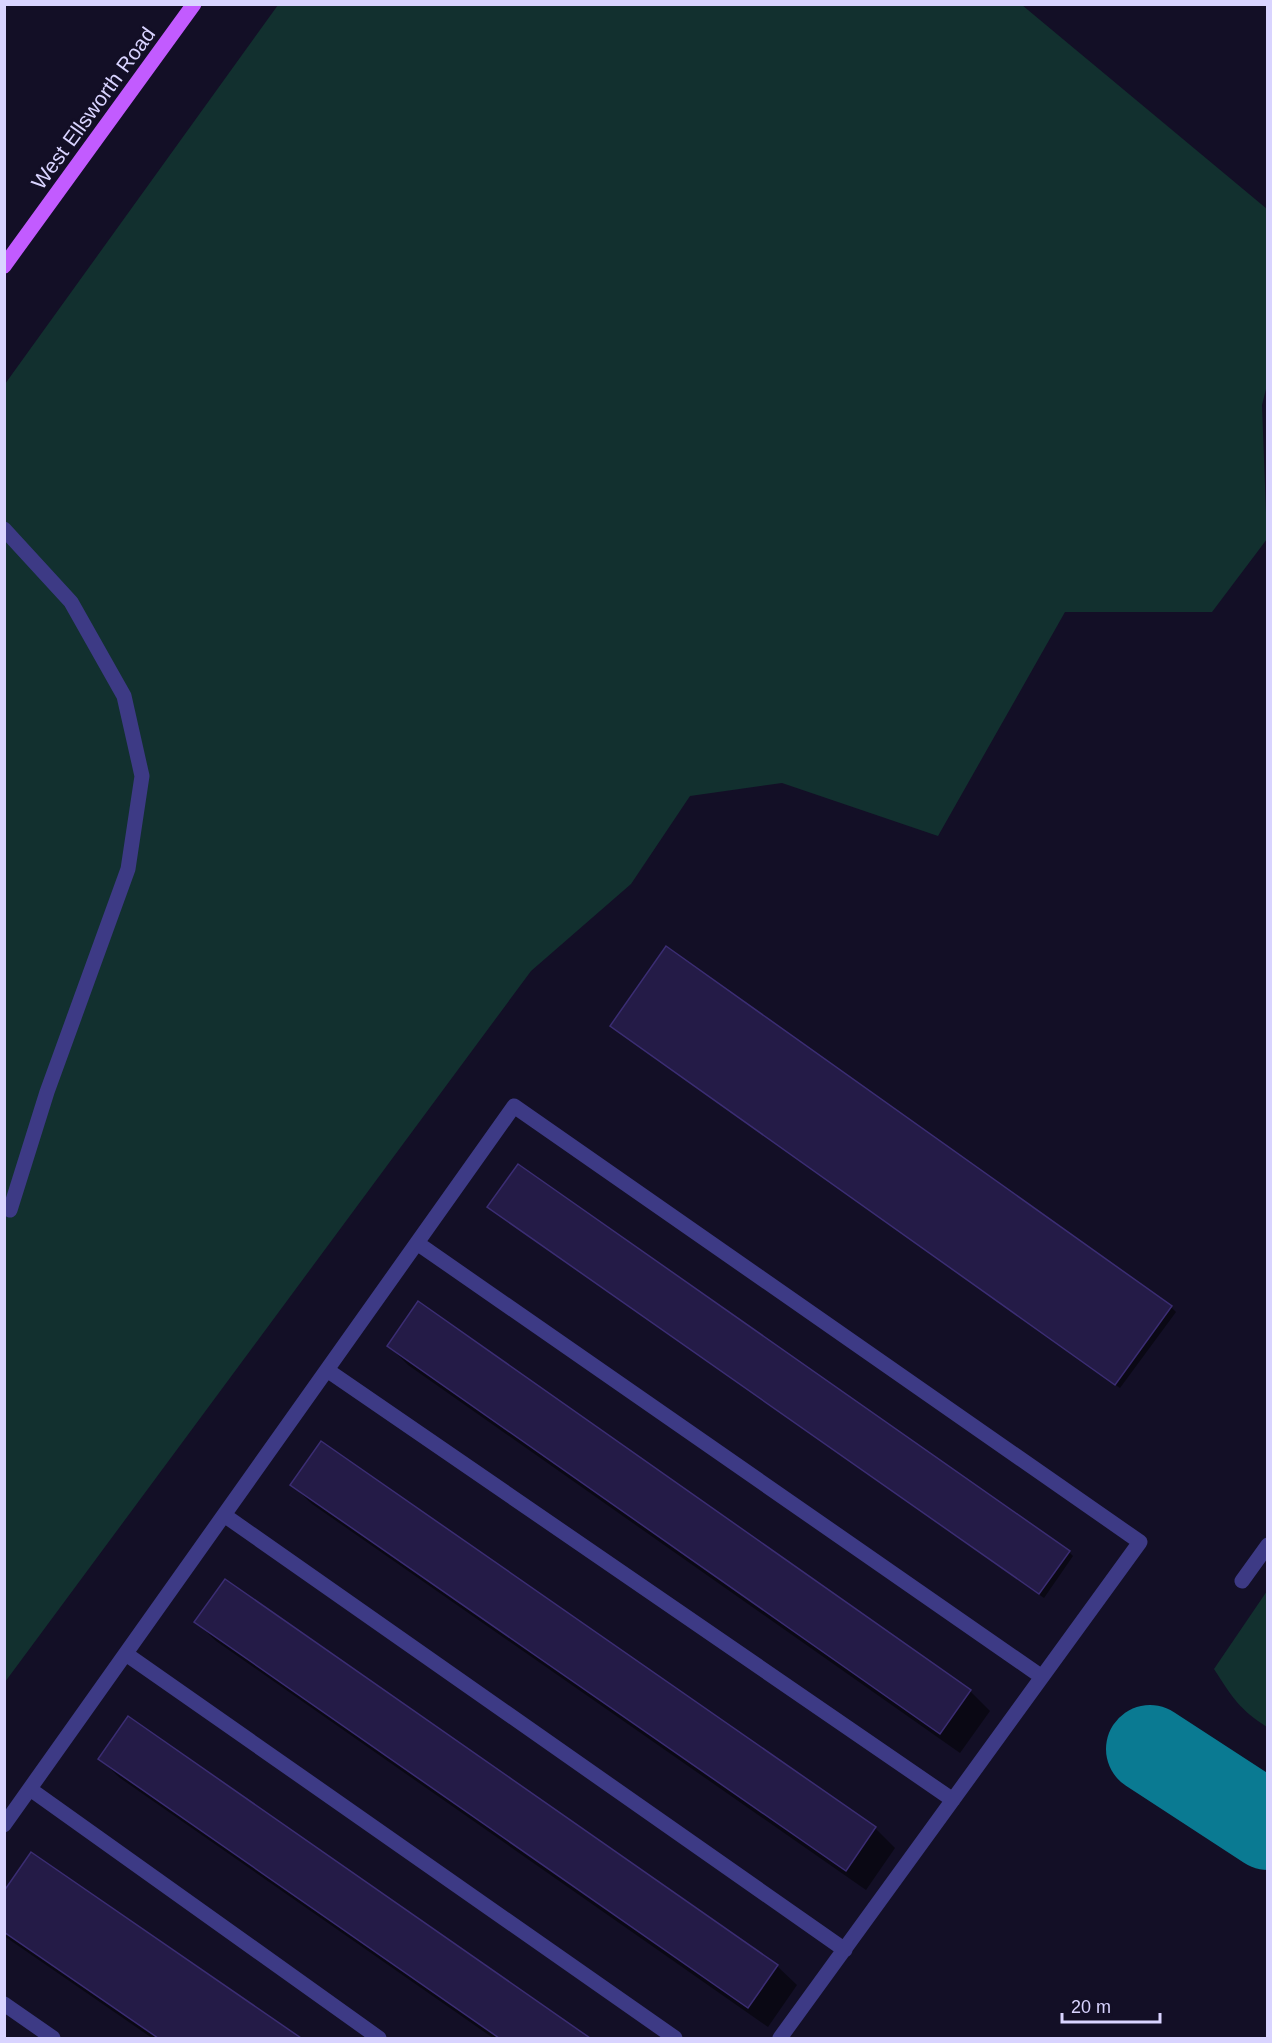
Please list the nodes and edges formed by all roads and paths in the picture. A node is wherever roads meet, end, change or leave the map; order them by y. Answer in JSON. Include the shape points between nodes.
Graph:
{"nodes":[{"id":1,"x":194,"y":4,"type":"edge"},
{"id":2,"x":4,"y":266,"type":"edge"},
{"id":3,"x":4,"y":529,"type":"edge"},
{"id":4,"x":10,"y":1210,"type":"dead end"},
{"id":5,"x":417,"y":1243,"type":"junction"},
{"id":6,"x":327,"y":1370,"type":"junction"},
{"id":7,"x":224,"y":1515,"type":"junction"},
{"id":8,"x":1268,"y":1545,"type":"edge"},
{"id":9,"x":1242,"y":1581,"type":"dead end"},
{"id":10,"x":126,"y":1654,"type":"junction"},
{"id":11,"x":1042,"y":1677,"type":"junction"},
{"id":12,"x":30,"y":1789,"type":"junction"},
{"id":13,"x":953,"y":1800,"type":"junction"},
{"id":14,"x":4,"y":1825,"type":"edge"},
{"id":15,"x":845,"y":1950,"type":"junction"},
{"id":16,"x":4,"y":2004,"type":"edge"},
{"id":17,"x":53,"y":2038,"type":"edge"},
{"id":18,"x":379,"y":2038,"type":"edge"},
{"id":19,"x":675,"y":2038,"type":"edge"},
{"id":20,"x":780,"y":2038,"type":"edge"}],
"edges":[{"from":1,"to":2,"type":"main road","name":"West Ellsworth Road"},
{"from":3,"to":4,"type":"street","via":[[71,602],[124,696],[142,776],[128,869],[47,1092]]},
{"from":5,"to":6,"type":"street"},
{"from":5,"to":11,"type":"street"},
{"from":5,"to":11,"type":"street","via":[[514,1106],[1140,1542]]},
{"from":6,"to":7,"type":"street"},
{"from":6,"to":13,"type":"street"},
{"from":7,"to":10,"type":"street"},
{"from":7,"to":15,"type":"street"},
{"from":8,"to":9,"type":"street"},
{"from":10,"to":12,"type":"street"},
{"from":10,"to":19,"type":"street"},
{"from":11,"to":13,"type":"street"},
{"from":12,"to":14,"type":"street"},
{"from":12,"to":18,"type":"street"},
{"from":13,"to":15,"type":"street"},
{"from":15,"to":20,"type":"street"},
{"from":16,"to":17,"type":"street"}]}
